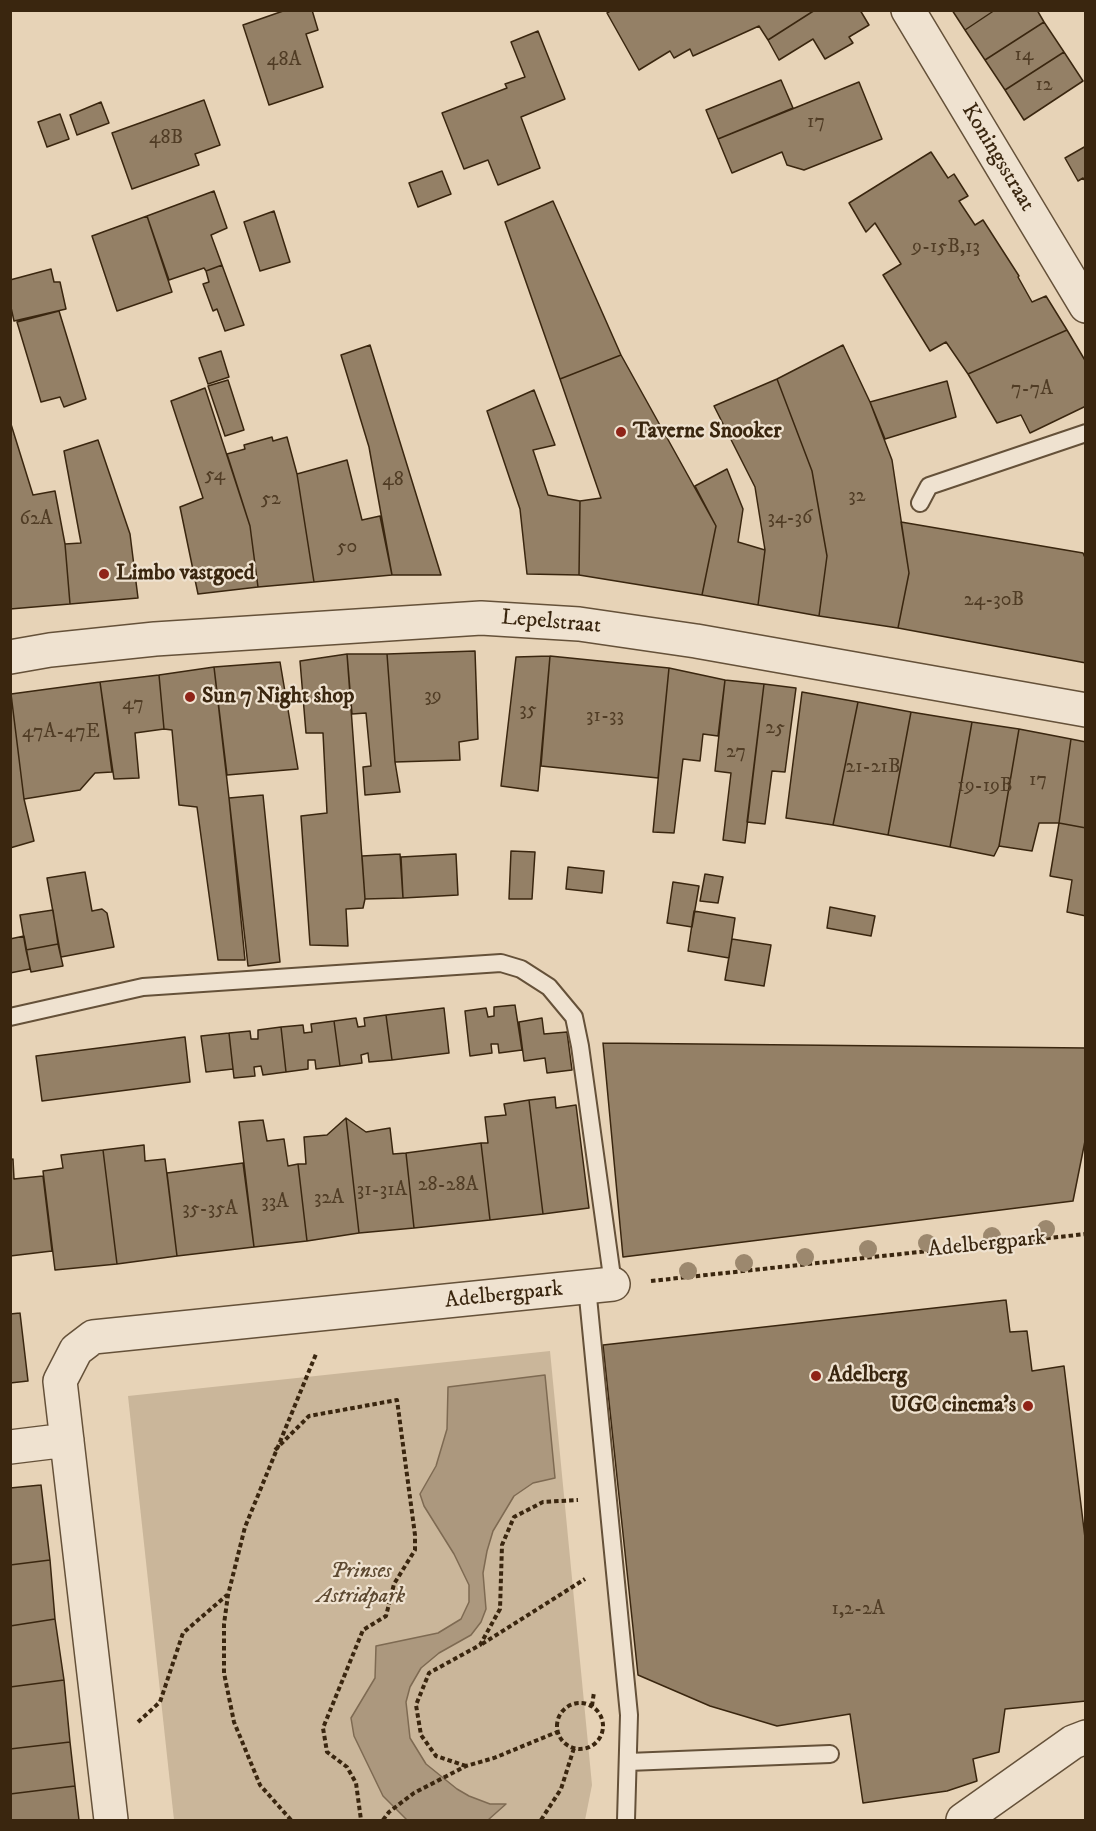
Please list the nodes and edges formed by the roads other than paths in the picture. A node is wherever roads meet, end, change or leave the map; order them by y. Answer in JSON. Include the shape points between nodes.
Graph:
{"nodes":[{"id":1,"x":908,"y":10,"type":"edge"},
{"id":2,"x":1086,"y":306,"type":"edge"},
{"id":3,"x":1086,"y":433,"type":"edge"},
{"id":4,"x":920,"y":503,"type":"dead end"},
{"id":5,"x":10,"y":657,"type":"edge"},
{"id":6,"x":1086,"y":710,"type":"edge"},
{"id":7,"x":10,"y":1017,"type":"edge"},
{"id":8,"x":600,"y":1286,"type":"junction"},
{"id":9,"x":67,"y":1440,"type":"junction"},
{"id":10,"x":10,"y":1447,"type":"edge"},
{"id":11,"x":1086,"y":1737,"type":"edge"},
{"id":12,"x":830,"y":1754,"type":"dead end"},
{"id":13,"x":628,"y":1762,"type":"junction"},
{"id":14,"x":111,"y":1821,"type":"edge"},
{"id":15,"x":626,"y":1821,"type":"edge"},
{"id":16,"x":963,"y":1821,"type":"edge"}],
"edges":[{"from":1,"to":2,"type":"street","name":"Koningsstraat"},
{"from":3,"to":4,"type":"lane","via":[[929,486]]},
{"from":5,"to":6,"type":"street","name":"Lepelstraat","via":[[155,639],[481,618],[579,624],[685,639]]},
{"from":7,"to":8,"type":"lane","via":[[143,987],[501,963],[521,969],[549,987],[574,1017],[580,1046]]},
{"from":8,"to":9,"type":"street","name":"Adelbergpark","via":[[93,1337],[76,1350],[60,1381]]},
{"from":8,"to":13,"type":"lane","via":[[608,1498],[629,1715]]},
{"from":9,"to":10,"type":"street"},
{"from":9,"to":14,"type":"street"},
{"from":11,"to":16,"type":"street"},
{"from":12,"to":13,"type":"lane"},
{"from":13,"to":15,"type":"lane"}]}
